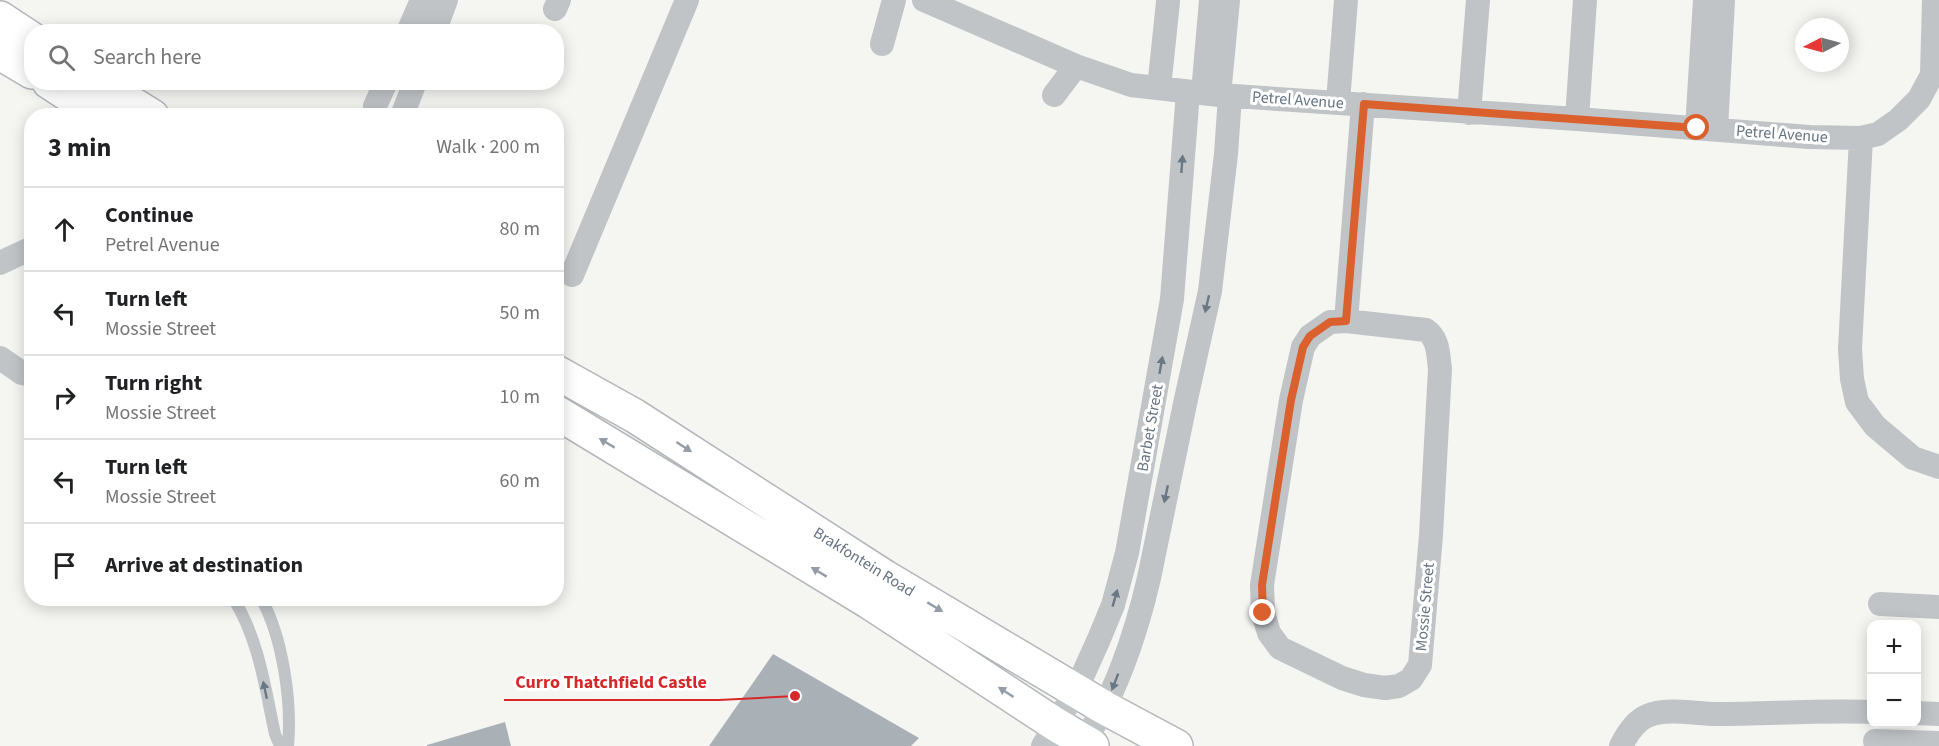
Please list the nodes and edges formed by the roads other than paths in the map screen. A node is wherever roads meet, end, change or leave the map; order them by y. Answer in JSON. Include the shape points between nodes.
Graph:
{"nodes":[{"id":1,"x":422,"y":0,"type":"edge"},
{"id":2,"x":446,"y":0,"type":"edge"},
{"id":3,"x":687,"y":0,"type":"edge"},
{"id":4,"x":894,"y":0,"type":"edge"},
{"id":5,"x":924,"y":0,"type":"edge"},
{"id":6,"x":1210,"y":0,"type":"edge"},
{"id":7,"x":1228,"y":0,"type":"edge"},
{"id":8,"x":1346,"y":0,"type":"edge"},
{"id":9,"x":1461,"y":0,"type":"edge"},
{"id":10,"x":1478,"y":0,"type":"edge"},
{"id":11,"x":1585,"y":0,"type":"edge"},
{"id":12,"x":1705,"y":0,"type":"edge"},
{"id":13,"x":1723,"y":0,"type":"edge"},
{"id":14,"x":1934,"y":0,"type":"edge"},
{"id":15,"x":1168,"y":2,"type":"dead end"},
{"id":16,"x":0,"y":18,"type":"edge"},
{"id":17,"x":412,"y":24,"type":"edge"},
{"id":18,"x":437,"y":24,"type":"edge"},
{"id":19,"x":24,"y":34,"type":"edge"},
{"id":20,"x":882,"y":44,"type":"dead end"},
{"id":21,"x":0,"y":53,"type":"edge"},
{"id":22,"x":1076,"y":66,"type":"junction"},
{"id":23,"x":24,"y":67,"type":"edge"},
{"id":24,"x":1159,"y":88,"type":"junction"},
{"id":25,"x":61,"y":90,"type":"edge"},
{"id":26,"x":110,"y":90,"type":"edge"},
{"id":27,"x":382,"y":90,"type":"edge"},
{"id":28,"x":412,"y":90,"type":"edge"},
{"id":29,"x":1210,"y":94,"type":"junction"},
{"id":30,"x":1054,"y":95,"type":"dead end"},
{"id":31,"x":1338,"y":102,"type":"junction"},
{"id":32,"x":1364,"y":104,"type":"junction"},
{"id":33,"x":375,"y":106,"type":"dead end"},
{"id":34,"x":89,"y":108,"type":"edge"},
{"id":35,"x":139,"y":108,"type":"edge"},
{"id":36,"x":405,"y":108,"type":"edge"},
{"id":37,"x":1460,"y":112,"type":"junction"},
{"id":38,"x":1577,"y":119,"type":"junction"},
{"id":39,"x":1707,"y":129,"type":"junction"},
{"id":40,"x":1861,"y":138,"type":"junction"},
{"id":41,"x":24,"y":252,"type":"edge"},
{"id":42,"x":0,"y":263,"type":"edge"},
{"id":43,"x":1174,"y":267,"type":"junction"},
{"id":44,"x":1213,"y":274,"type":"junction"},
{"id":45,"x":572,"y":275,"type":"dead end"},
{"id":46,"x":1346,"y":321,"type":"junction"},
{"id":47,"x":0,"y":358,"type":"edge"},
{"id":48,"x":24,"y":373,"type":"edge"},
{"id":49,"x":564,"y":376,"type":"edge"},
{"id":50,"x":564,"y":417,"type":"edge"},
{"id":51,"x":1939,"y":467,"type":"edge"},
{"id":52,"x":1880,"y":604,"type":"dead end"},
{"id":53,"x":237,"y":606,"type":"edge"},
{"id":54,"x":264,"y":606,"type":"edge"},
{"id":55,"x":1939,"y":607,"type":"edge"},
{"id":56,"x":1076,"y":690,"type":"junction"},
{"id":57,"x":1105,"y":708,"type":"junction"},
{"id":58,"x":1867,"y":712,"type":"edge"},
{"id":59,"x":1921,"y":713,"type":"edge"},
{"id":60,"x":1939,"y":714,"type":"edge"},
{"id":61,"x":1049,"y":735,"type":"edge"},
{"id":62,"x":1875,"y":741,"type":"dead end"},
{"id":63,"x":1939,"y":743,"type":"edge"},
{"id":64,"x":1085,"y":744,"type":"edge"},
{"id":65,"x":280,"y":746,"type":"edge"},
{"id":66,"x":288,"y":746,"type":"edge"},
{"id":67,"x":1176,"y":746,"type":"edge"},
{"id":68,"x":1621,"y":746,"type":"edge"}],
"edges":[{"from":1,"to":17,"type":"street"},
{"from":2,"to":18,"type":"street"},
{"from":3,"to":45,"type":"street"},
{"from":4,"to":20,"type":"street"},
{"from":5,"to":22,"type":"street","name":"Petrel Avenue"},
{"from":6,"to":29,"type":"street"},
{"from":7,"to":29,"type":"street"},
{"from":8,"to":31,"type":"street"},
{"from":9,"to":37,"type":"street"},
{"from":10,"to":37,"type":"street"},
{"from":11,"to":38,"type":"street"},
{"from":12,"to":39,"type":"street"},
{"from":13,"to":39,"type":"street"},
{"from":14,"to":40,"type":"street","name":"Petrel Avenue","via":[[1932,75],[1919,99],[1898,120],[1878,134]]},
{"from":15,"to":24,"type":"street"},
{"from":16,"to":19,"type":"street"},
{"from":21,"to":23,"type":"street"},
{"from":22,"to":24,"type":"street","name":"Petrel Avenue","via":[[1131,85]]},
{"from":22,"to":30,"type":"street"},
{"from":24,"to":29,"type":"street","name":"Petrel Avenue"},
{"from":25,"to":34,"type":"street"},
{"from":26,"to":35,"type":"street"},
{"from":27,"to":33,"type":"street"},
{"from":28,"to":36,"type":"street"},
{"from":29,"to":31,"type":"street","name":"Petrel Avenue"},
{"from":43,"to":29,"type":"street","name":"Barbet Street","one_way":true},
{"from":29,"to":44,"type":"street","name":"Barbet Street"},
{"from":31,"to":32,"type":"street","name":"Petrel Avenue"},
{"from":32,"to":37,"type":"street","name":"Petrel Avenue"},
{"from":32,"to":46,"type":"street"},
{"from":37,"to":38,"type":"street","name":"Petrel Avenue"},
{"from":38,"to":39,"type":"street","name":"Petrel Avenue"},
{"from":39,"to":40,"type":"street","name":"Petrel Avenue"},
{"from":40,"to":51,"type":"street","via":[[1850,349],[1857,402],[1875,426],[1913,458]]},
{"from":41,"to":42,"type":"street"},
{"from":43,"to":44,"type":"street"},
{"from":56,"to":43,"type":"street","name":"Barbet Street","one_way":true,"via":[[1113,605],[1127,553],[1170,310]]},
{"from":44,"to":57,"type":"street","name":"Barbet Street","one_way":true,"via":[[1143,606]]},
{"from":46,"to":46,"type":"street","name":"Mossie Street","via":[[1330,322],[1310,336],[1303,347],[1262,585],[1263,613],[1269,633],[1280,648],[1342,678],[1385,688],[1411,679],[1420,664],[1440,369],[1434,338],[1426,330]]},
{"from":47,"to":48,"type":"street"},
{"from":49,"to":56,"type":"street","name":"Brakfontein Road","one_way":true,"via":[[635,416],[885,577]]},
{"from":61,"to":50,"type":"street","name":"Brakfontein Road","one_way":true,"via":[[869,602]]},
{"from":52,"to":55,"type":"street"},
{"from":65,"to":53,"type":"lane","one_way":true,"via":[[255,645]]},
{"from":54,"to":66,"type":"lane","via":[[275,632],[289,698]]},
{"from":56,"to":57,"type":"street","name":"Brakfontein Road"},
{"from":56,"to":61,"type":"street","name":"Barbet Street"},
{"from":57,"to":64,"type":"street","name":"Barbet Street"},
{"from":57,"to":67,"type":"street","name":"Brakfontein Road"},
{"from":58,"to":68,"type":"street","via":[[1663,712],[1637,722]]},
{"from":59,"to":60,"type":"street"},
{"from":61,"to":64,"type":"street","name":"Brakfontein Road"},
{"from":62,"to":63,"type":"street"}]}
